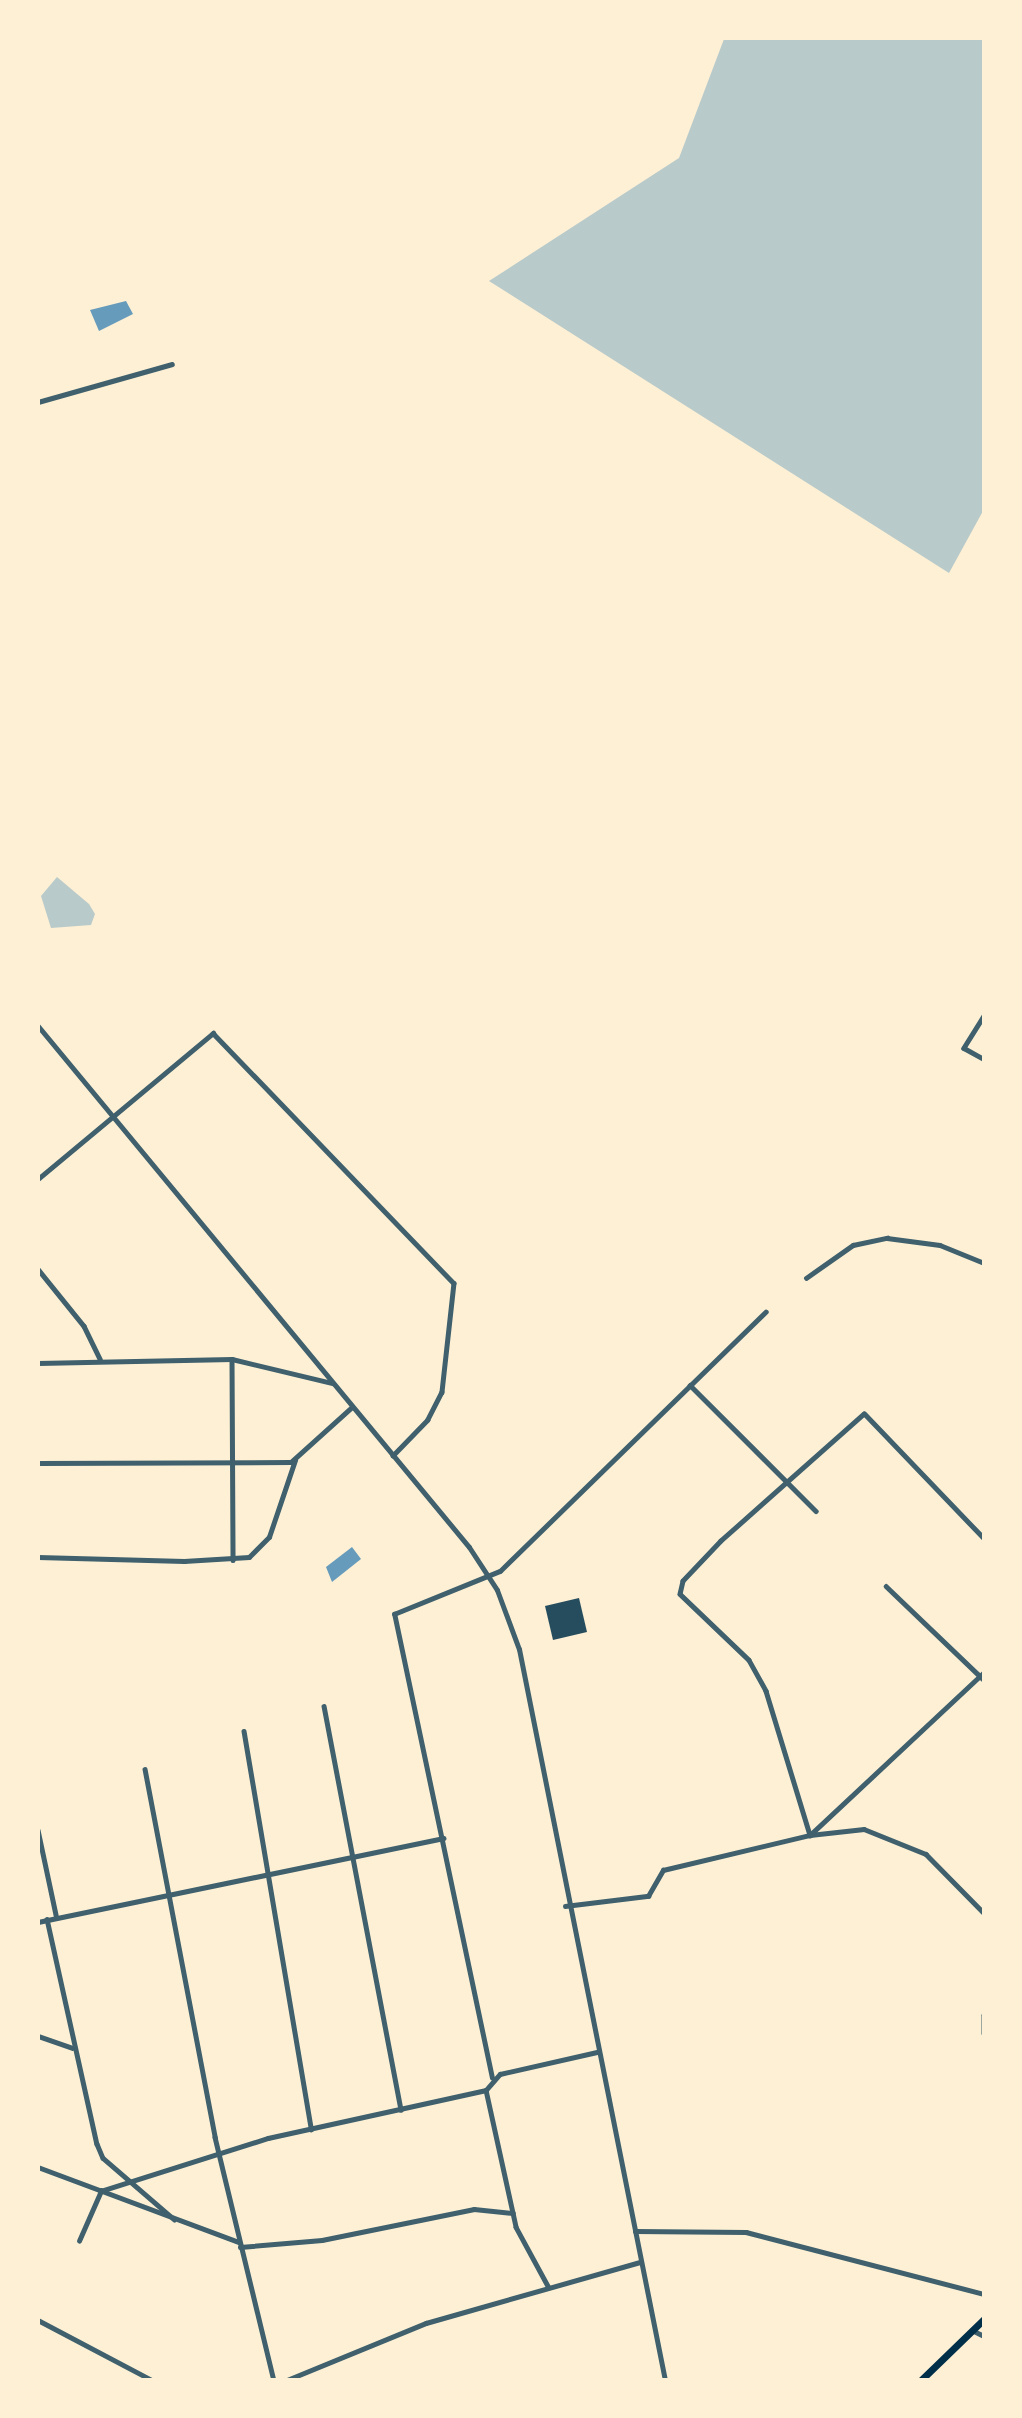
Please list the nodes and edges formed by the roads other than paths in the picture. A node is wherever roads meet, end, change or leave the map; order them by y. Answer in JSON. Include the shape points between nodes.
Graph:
{"nodes":[{"id":1,"x":172,"y":364,"type":"dead end"},
{"id":2,"x":38,"y":402,"type":"edge"},
{"id":3,"x":984,"y":1016,"type":"edge"},
{"id":4,"x":38,"y":1026,"type":"edge"},
{"id":5,"x":984,"y":1059,"type":"edge"},
{"id":6,"x":110,"y":1119,"type":"junction"},
{"id":7,"x":38,"y":1179,"type":"edge"},
{"id":8,"x":984,"y":1263,"type":"edge"},
{"id":9,"x":38,"y":1269,"type":"edge"},
{"id":10,"x":806,"y":1278,"type":"dead end"},
{"id":11,"x":765,"y":1312,"type":"dead end"},
{"id":12,"x":100,"y":1359,"type":"junction"},
{"id":13,"x":232,"y":1359,"type":"junction"},
{"id":14,"x":38,"y":1363,"type":"edge"},
{"id":15,"x":332,"y":1383,"type":"junction"},
{"id":16,"x":690,"y":1385,"type":"junction"},
{"id":17,"x":352,"y":1407,"type":"junction"},
{"id":18,"x":392,"y":1457,"type":"junction"},
{"id":19,"x":295,"y":1460,"type":"junction"},
{"id":20,"x":232,"y":1461,"type":"junction"},
{"id":21,"x":38,"y":1462,"type":"edge"},
{"id":22,"x":787,"y":1482,"type":"junction"},
{"id":23,"x":816,"y":1511,"type":"dead end"},
{"id":24,"x":984,"y":1539,"type":"edge"},
{"id":25,"x":38,"y":1557,"type":"edge"},
{"id":26,"x":233,"y":1560,"type":"junction"},
{"id":27,"x":488,"y":1575,"type":"junction"},
{"id":28,"x":886,"y":1586,"type":"dead end"},
{"id":29,"x":982,"y":1676,"type":"edge"},
{"id":30,"x":324,"y":1706,"type":"dead end"},
{"id":31,"x":244,"y":1731,"type":"dead end"},
{"id":32,"x":145,"y":1769,"type":"dead end"},
{"id":33,"x":38,"y":1829,"type":"edge"},
{"id":34,"x":810,"y":1835,"type":"junction"},
{"id":35,"x":443,"y":1838,"type":"junction"},
{"id":36,"x":352,"y":1855,"type":"junction"},
{"id":37,"x":265,"y":1874,"type":"junction"},
{"id":38,"x":168,"y":1897,"type":"junction"},
{"id":39,"x":565,"y":1906,"type":"junction"},
{"id":40,"x":984,"y":1913,"type":"edge"},
{"id":41,"x":56,"y":1915,"type":"junction"},
{"id":42,"x":47,"y":1919,"type":"junction"},
{"id":43,"x":38,"y":1922,"type":"edge"},
{"id":44,"x":984,"y":2015,"type":"edge"},
{"id":45,"x":984,"y":2033,"type":"edge"},
{"id":46,"x":38,"y":2036,"type":"edge"},
{"id":47,"x":72,"y":2048,"type":"junction"},
{"id":48,"x":597,"y":2052,"type":"junction"},
{"id":49,"x":492,"y":2078,"type":"junction"},
{"id":50,"x":486,"y":2090,"type":"junction"},
{"id":51,"x":401,"y":2110,"type":"junction"},
{"id":52,"x":311,"y":2129,"type":"junction"},
{"id":53,"x":222,"y":2150,"type":"junction"},
{"id":54,"x":38,"y":2167,"type":"edge"},
{"id":55,"x":134,"y":2182,"type":"junction"},
{"id":56,"x":101,"y":2191,"type":"junction"},
{"id":57,"x":513,"y":2213,"type":"junction"},
{"id":58,"x":174,"y":2219,"type":"junction"},
{"id":59,"x":634,"y":2231,"type":"junction"},
{"id":60,"x":79,"y":2241,"type":"dead end"},
{"id":61,"x":239,"y":2245,"type":"junction"},
{"id":62,"x":640,"y":2262,"type":"junction"},
{"id":63,"x":548,"y":2286,"type":"junction"},
{"id":64,"x":984,"y":2294,"type":"edge"},
{"id":65,"x":984,"y":2319,"type":"edge"},
{"id":66,"x":38,"y":2320,"type":"edge"},
{"id":67,"x":972,"y":2330,"type":"junction"},
{"id":68,"x":984,"y":2336,"type":"edge"},
{"id":69,"x":152,"y":2379,"type":"edge"},
{"id":70,"x":274,"y":2379,"type":"edge"},
{"id":71,"x":287,"y":2379,"type":"edge"},
{"id":72,"x":665,"y":2379,"type":"edge"},
{"id":73,"x":921,"y":2379,"type":"edge"}],
"edges":[{"from":1,"to":2,"type":"street"},
{"from":3,"to":5,"type":"street","via":[[964,1048]]},
{"from":4,"to":6,"type":"street"},
{"from":6,"to":7,"type":"street"},
{"from":6,"to":15,"type":"street"},
{"from":6,"to":18,"type":"street","via":[[213,1033],[448,1272],[453,1310],[442,1392],[428,1420]]},
{"from":8,"to":10,"type":"street","via":[[940,1245],[887,1238],[853,1245]]},
{"from":9,"to":12,"type":"street","via":[[83,1326]]},
{"from":11,"to":16,"type":"street"},
{"from":12,"to":13,"type":"street"},
{"from":12,"to":14,"type":"street"},
{"from":13,"to":15,"type":"street"},
{"from":13,"to":20,"type":"street"},
{"from":15,"to":17,"type":"street"},
{"from":16,"to":22,"type":"street"},
{"from":16,"to":27,"type":"street","via":[[500,1570]]},
{"from":17,"to":18,"type":"street"},
{"from":17,"to":19,"type":"street"},
{"from":18,"to":27,"type":"street"},
{"from":19,"to":20,"type":"street"},
{"from":19,"to":26,"type":"street","via":[[269,1537],[249,1556]]},
{"from":20,"to":21,"type":"street"},
{"from":20,"to":26,"type":"street"},
{"from":22,"to":23,"type":"street"},
{"from":22,"to":24,"type":"street","via":[[856,1417],[872,1416]]},
{"from":22,"to":34,"type":"street","via":[[683,1581],[680,1594],[749,1660],[766,1691]]},
{"from":25,"to":26,"type":"street"},
{"from":27,"to":35,"type":"street","via":[[394,1614]]},
{"from":27,"to":39,"type":"street","via":[[519,1649]]},
{"from":28,"to":29,"type":"street"},
{"from":29,"to":34,"type":"street"},
{"from":30,"to":36,"type":"street"},
{"from":31,"to":37,"type":"street"},
{"from":32,"to":38,"type":"street"},
{"from":33,"to":41,"type":"street"},
{"from":34,"to":39,"type":"street","via":[[663,1870],[648,1896]]},
{"from":34,"to":40,"type":"street","via":[[864,1829],[926,1854]]},
{"from":35,"to":36,"type":"street"},
{"from":35,"to":49,"type":"street"},
{"from":36,"to":37,"type":"street"},
{"from":36,"to":51,"type":"street"},
{"from":37,"to":38,"type":"street"},
{"from":37,"to":52,"type":"street"},
{"from":38,"to":41,"type":"street"},
{"from":38,"to":53,"type":"street"},
{"from":39,"to":48,"type":"street"},
{"from":41,"to":42,"type":"street"},
{"from":42,"to":43,"type":"street"},
{"from":42,"to":47,"type":"street"},
{"from":44,"to":45,"type":"street"},
{"from":46,"to":47,"type":"street"},
{"from":47,"to":55,"type":"street","via":[[103,2158]]},
{"from":48,"to":49,"type":"street"},
{"from":48,"to":59,"type":"street"},
{"from":49,"to":50,"type":"street"},
{"from":50,"to":51,"type":"street"},
{"from":50,"to":57,"type":"street"},
{"from":51,"to":52,"type":"street"},
{"from":52,"to":53,"type":"street"},
{"from":53,"to":55,"type":"street"},
{"from":53,"to":61,"type":"street"},
{"from":54,"to":56,"type":"street"},
{"from":55,"to":56,"type":"street"},
{"from":55,"to":58,"type":"street"},
{"from":56,"to":58,"type":"street"},
{"from":56,"to":60,"type":"street"},
{"from":57,"to":61,"type":"street","via":[[474,2209],[322,2239]]},
{"from":57,"to":63,"type":"street","via":[[528,2259]]},
{"from":58,"to":61,"type":"street"},
{"from":59,"to":62,"type":"street"},
{"from":59,"to":64,"type":"street","via":[[746,2232]]},
{"from":61,"to":70,"type":"street"},
{"from":62,"to":63,"type":"street"},
{"from":62,"to":72,"type":"street"},
{"from":63,"to":71,"type":"street","via":[[426,2323]]},
{"from":65,"to":67,"type":"main road"},
{"from":66,"to":69,"type":"street"},
{"from":67,"to":68,"type":"street"},
{"from":67,"to":73,"type":"main road"}]}
